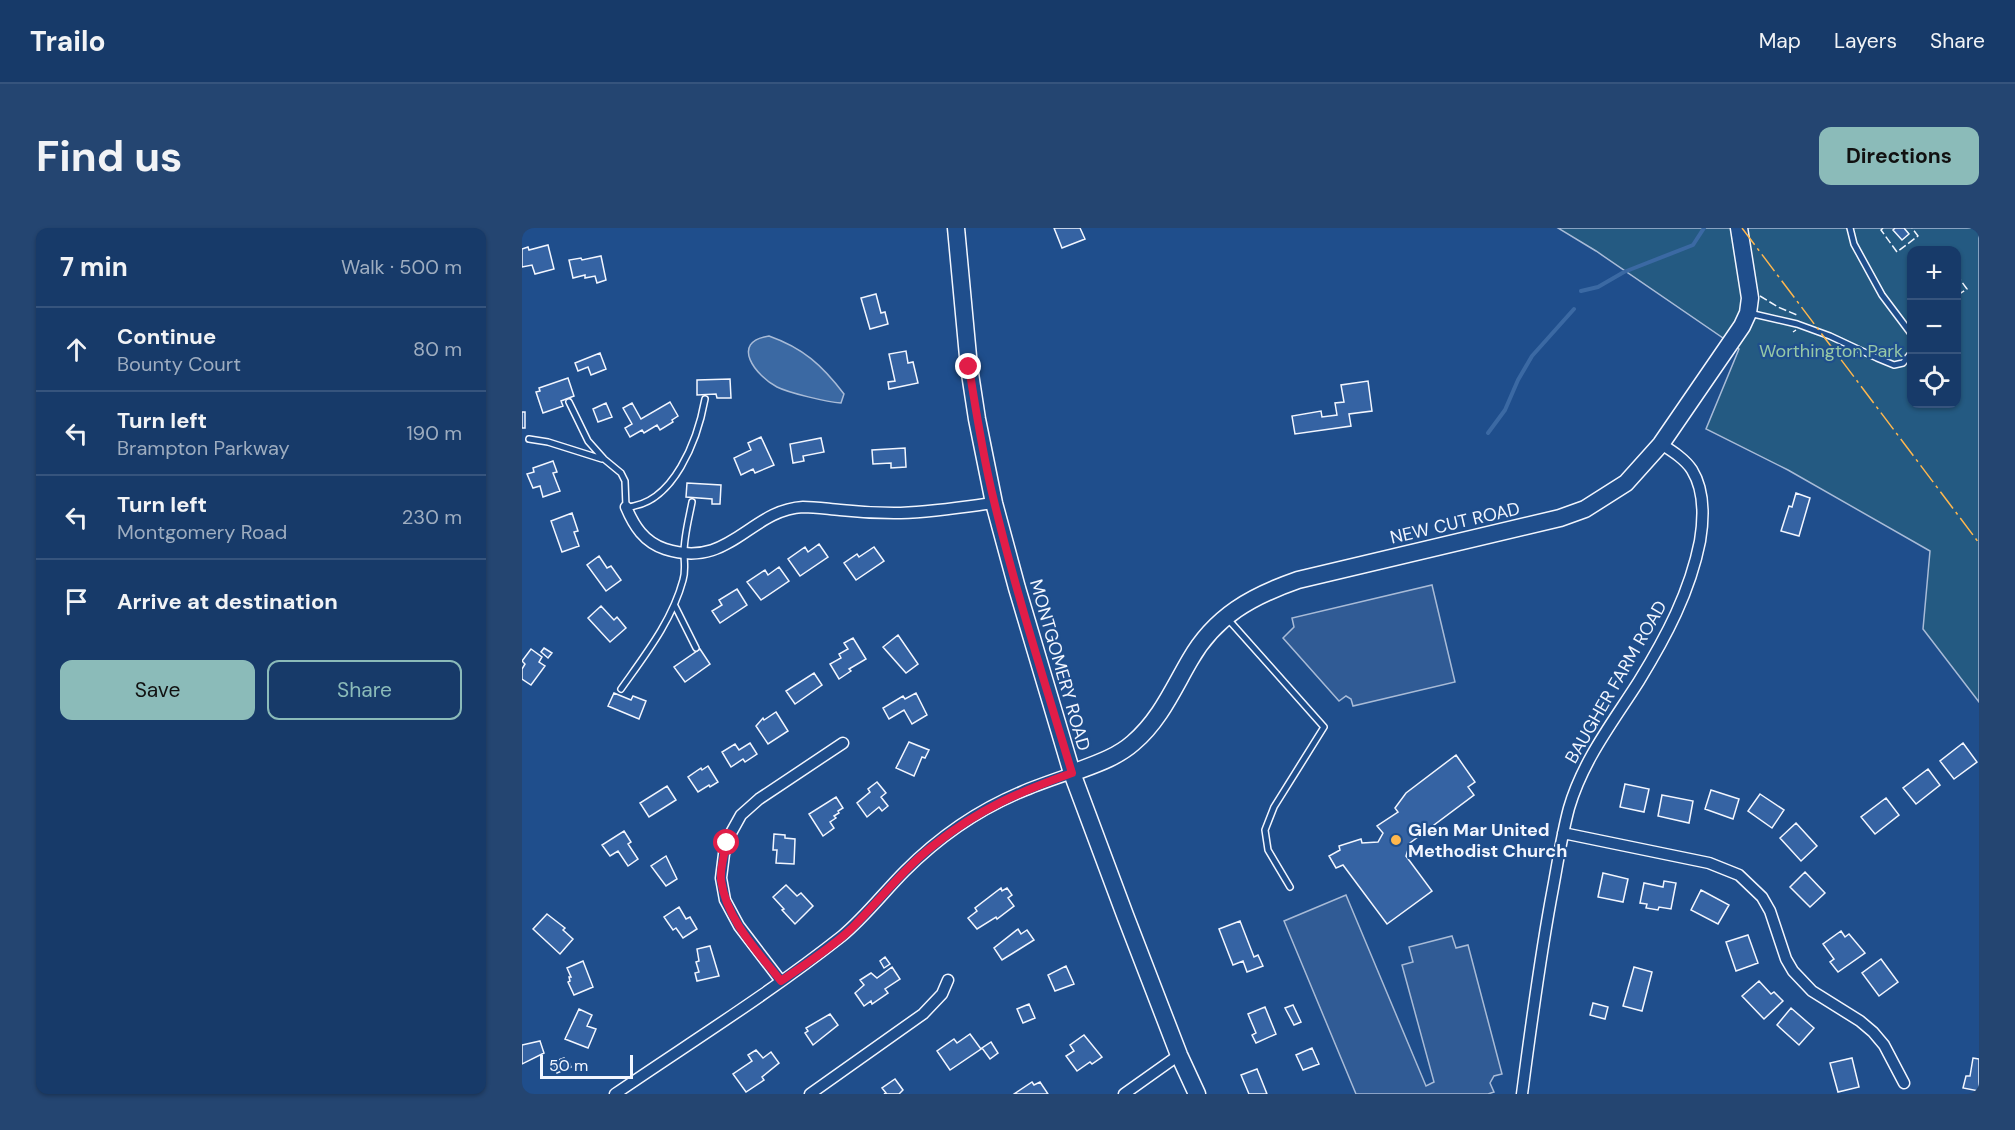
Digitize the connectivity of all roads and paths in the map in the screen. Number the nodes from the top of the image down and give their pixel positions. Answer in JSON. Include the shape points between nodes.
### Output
{"nodes":[{"id":1,"x":956,"y":228,"type":"edge"},
{"id":2,"x":1738,"y":228,"type":"edge"},
{"id":3,"x":1850,"y":228,"type":"edge"},
{"id":4,"x":1748,"y":313,"type":"junction"},
{"id":5,"x":1907,"y":329,"type":"edge"},
{"id":6,"x":1910,"y":354,"type":"edge"},
{"id":7,"x":705,"y":399,"type":"dead end"},
{"id":8,"x":569,"y":402,"type":"dead end"},
{"id":9,"x":529,"y":439,"type":"dead end"},
{"id":10,"x":1661,"y":444,"type":"junction"},
{"id":11,"x":604,"y":459,"type":"junction"},
{"id":12,"x":692,"y":502,"type":"dead end"},
{"id":13,"x":994,"y":503,"type":"junction"},
{"id":14,"x":626,"y":507,"type":"junction"},
{"id":15,"x":684,"y":553,"type":"junction"},
{"id":16,"x":675,"y":606,"type":"junction"},
{"id":17,"x":1226,"y":617,"type":"junction"},
{"id":18,"x":696,"y":648,"type":"dead end"},
{"id":19,"x":621,"y":688,"type":"dead end"},
{"id":20,"x":843,"y":743,"type":"dead end"},
{"id":21,"x":1072,"y":773,"type":"junction"},
{"id":22,"x":1563,"y":833,"type":"junction"},
{"id":23,"x":1290,"y":887,"type":"dead end"},
{"id":24,"x":948,"y":980,"type":"dead end"},
{"id":25,"x":781,"y":981,"type":"junction"},
{"id":26,"x":1179,"y":1055,"type":"junction"},
{"id":27,"x":1904,"y":1083,"type":"dead end"},
{"id":28,"x":615,"y":1094,"type":"edge"},
{"id":29,"x":810,"y":1094,"type":"edge"},
{"id":30,"x":1124,"y":1094,"type":"edge"},
{"id":31,"x":1197,"y":1094,"type":"edge"},
{"id":32,"x":1522,"y":1094,"type":"edge"}],
"edges":[{"from":1,"to":13,"type":"street","name":"MONTGOMERY ROAD","via":[[969,367]]},
{"from":2,"to":4,"type":"street","name":"NEW CUT ROAD","via":[[1750,298]]},
{"from":3,"to":5,"type":"lane","via":[[1854,244],[1882,295]]},
{"from":4,"to":6,"type":"lane","via":[[1808,328],[1894,364],[1903,363]]},
{"from":4,"to":10,"type":"street","name":"NEW CUT ROAD","via":[[1735,338]]},
{"from":7,"to":14,"type":"lane","via":[[694,444],[678,471],[653,499]]},
{"from":8,"to":11,"type":"lane","via":[[588,441]]},
{"from":9,"to":11,"type":"lane"},
{"from":10,"to":17,"type":"street","name":"NEW CUT ROAD","via":[[1626,483],[1585,509],[1298,580],[1268,590]]},
{"from":10,"to":22,"type":"street","name":"BAUGHER FARM ROAD","via":[[1679,456],[1699,485],[1703,504],[1696,560],[1663,640],[1589,759]]},
{"from":11,"to":14,"type":"lane","via":[[625,481]]},
{"from":12,"to":15,"type":"lane"},
{"from":13,"to":15,"type":"street","via":[[895,513],[804,507],[788,510],[706,553]]},
{"from":13,"to":21,"type":"street","name":"MONTGOMERY ROAD"},
{"from":14,"to":15,"type":"street","via":[[647,540]]},
{"from":15,"to":16,"type":"lane","via":[[686,563]]},
{"from":16,"to":18,"type":"lane"},
{"from":16,"to":19,"type":"lane"},
{"from":17,"to":21,"type":"street","name":"NEW CUT ROAD","via":[[1213,627],[1191,658],[1154,722],[1133,743],[1108,759]]},
{"from":17,"to":23,"type":"lane","via":[[1324,727],[1274,807],[1265,830],[1268,850]]},
{"from":20,"to":25,"type":"street","via":[[741,815],[724,854],[721,878],[725,900],[739,926]]},
{"from":21,"to":25,"type":"street","via":[[1021,792],[959,826],[933,845],[849,930]]},
{"from":21,"to":26,"type":"street","name":"MONTGOMERY ROAD"},
{"from":22,"to":27,"type":"street","via":[[1709,863],[1739,875],[1770,912],[1786,959],[1800,981],[1873,1032]]},
{"from":22,"to":32,"type":"street","name":"BAUGHER FARM ROAD","via":[[1544,933]]},
{"from":24,"to":29,"type":"street","via":[[942,994],[923,1014]]},
{"from":25,"to":28,"type":"street"},
{"from":26,"to":30,"type":"street"},
{"from":26,"to":31,"type":"street","name":"MONTGOMERY ROAD"}]}
